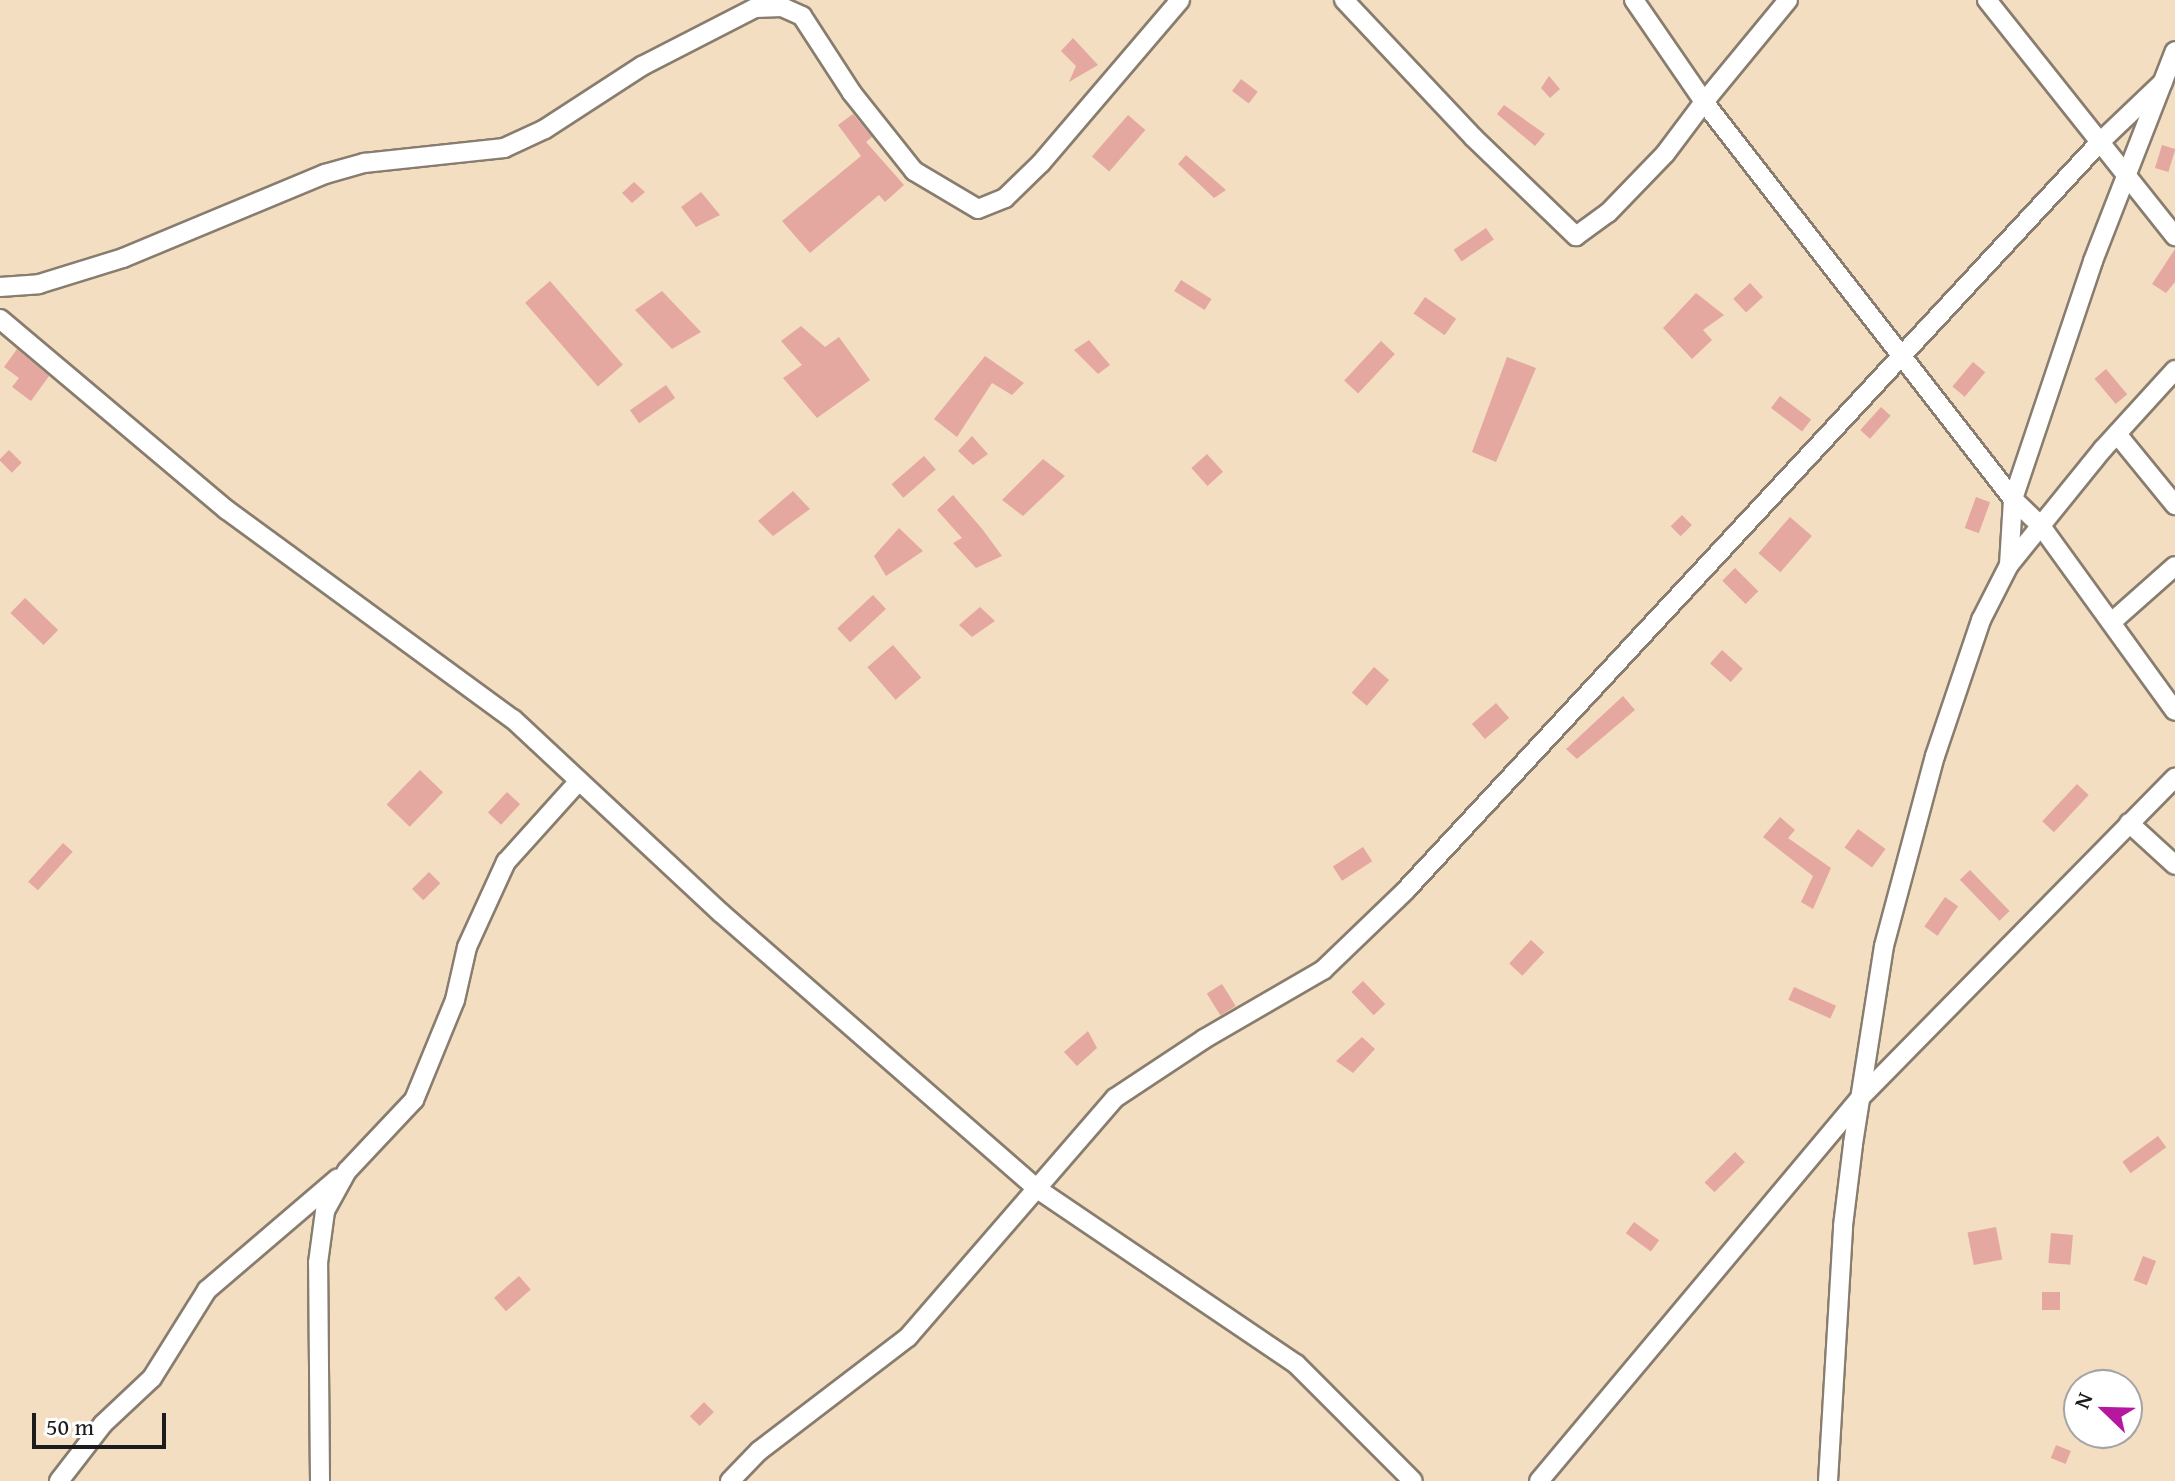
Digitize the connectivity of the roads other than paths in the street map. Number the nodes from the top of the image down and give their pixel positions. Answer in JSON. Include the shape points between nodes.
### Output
{"nodes":[{"id":1,"x":1180,"y":0,"type":"edge"},
{"id":2,"x":1344,"y":0,"type":"edge"},
{"id":3,"x":1634,"y":0,"type":"edge"},
{"id":4,"x":1788,"y":0,"type":"edge"},
{"id":5,"x":1987,"y":0,"type":"edge"},
{"id":6,"x":2175,"y":51,"type":"edge"},
{"id":7,"x":2163,"y":82,"type":"junction"},
{"id":8,"x":1704,"y":102,"type":"junction"},
{"id":9,"x":2100,"y":142,"type":"junction"},
{"id":10,"x":2126,"y":176,"type":"junction"},
{"id":11,"x":2175,"y":236,"type":"edge"},
{"id":12,"x":0,"y":287,"type":"edge"},
{"id":13,"x":0,"y":319,"type":"edge"},
{"id":14,"x":1905,"y":355,"type":"junction"},
{"id":15,"x":2175,"y":370,"type":"edge"},
{"id":16,"x":2117,"y":434,"type":"junction"},
{"id":17,"x":2013,"y":499,"type":"junction"},
{"id":18,"x":2175,"y":505,"type":"edge"},
{"id":19,"x":2041,"y":526,"type":"junction"},
{"id":20,"x":2009,"y":565,"type":"junction"},
{"id":21,"x":2175,"y":566,"type":"edge"},
{"id":22,"x":2114,"y":620,"type":"junction"},
{"id":23,"x":2175,"y":711,"type":"edge"},
{"id":24,"x":2175,"y":777,"type":"edge"},
{"id":25,"x":579,"y":781,"type":"junction"},
{"id":26,"x":2129,"y":823,"type":"junction"},
{"id":27,"x":2175,"y":865,"type":"edge"},
{"id":28,"x":1861,"y":1097,"type":"junction"},
{"id":29,"x":347,"y":1171,"type":"junction"},
{"id":30,"x":1036,"y":1188,"type":"junction"},
{"id":31,"x":59,"y":1481,"type":"edge"},
{"id":32,"x":320,"y":1481,"type":"edge"},
{"id":33,"x":730,"y":1481,"type":"edge"},
{"id":34,"x":1413,"y":1481,"type":"edge"},
{"id":35,"x":1539,"y":1481,"type":"edge"},
{"id":36,"x":1828,"y":1481,"type":"edge"}],
"edges":[{"from":1,"to":12,"type":"street","via":[[1041,163],[1005,198],[978,209],[914,171],[852,93],[802,16],[782,7],[755,8],[642,66],[545,129],[504,148],[364,163],[325,174],[123,258],[39,284]]},
{"from":2,"to":8,"type":"street","via":[[1473,137],[1576,236],[1608,213],[1665,154]]},
{"from":3,"to":8,"type":"street"},
{"from":4,"to":8,"type":"street"},
{"from":5,"to":9,"type":"street"},
{"from":6,"to":7,"type":"street"},
{"from":7,"to":9,"type":"street"},
{"from":7,"to":10,"type":"street"},
{"from":8,"to":14,"type":"street"},
{"from":9,"to":10,"type":"street"},
{"from":9,"to":14,"type":"street"},
{"from":10,"to":11,"type":"street"},
{"from":10,"to":17,"type":"street"},
{"from":13,"to":25,"type":"street","via":[[227,510],[513,719]]},
{"from":14,"to":17,"type":"street"},
{"from":14,"to":30,"type":"street","via":[[1426,869],[1323,970],[1115,1098]]},
{"from":15,"to":16,"type":"street"},
{"from":16,"to":18,"type":"street"},
{"from":16,"to":19,"type":"street"},
{"from":17,"to":19,"type":"street"},
{"from":17,"to":20,"type":"street"},
{"from":19,"to":20,"type":"street"},
{"from":19,"to":22,"type":"street"},
{"from":20,"to":28,"type":"street","via":[[1981,620],[1916,824],[1884,946]]},
{"from":21,"to":22,"type":"street"},
{"from":22,"to":23,"type":"street"},
{"from":24,"to":26,"type":"street"},
{"from":25,"to":29,"type":"street","via":[[506,862],[485,901],[455,1000],[414,1100],[395,1126]]},
{"from":25,"to":30,"type":"street"},
{"from":26,"to":27,"type":"street"},
{"from":26,"to":28,"type":"street"},
{"from":28,"to":35,"type":"street"},
{"from":28,"to":36,"type":"street","via":[[1843,1226]]},
{"from":29,"to":31,"type":"street","via":[[207,1290],[152,1378],[103,1424]]},
{"from":29,"to":32,"type":"street","via":[[325,1211],[318,1263]]},
{"from":30,"to":33,"type":"street","via":[[959,1284],[908,1337],[759,1451]]},
{"from":30,"to":34,"type":"street","via":[[1296,1364]]}]}
